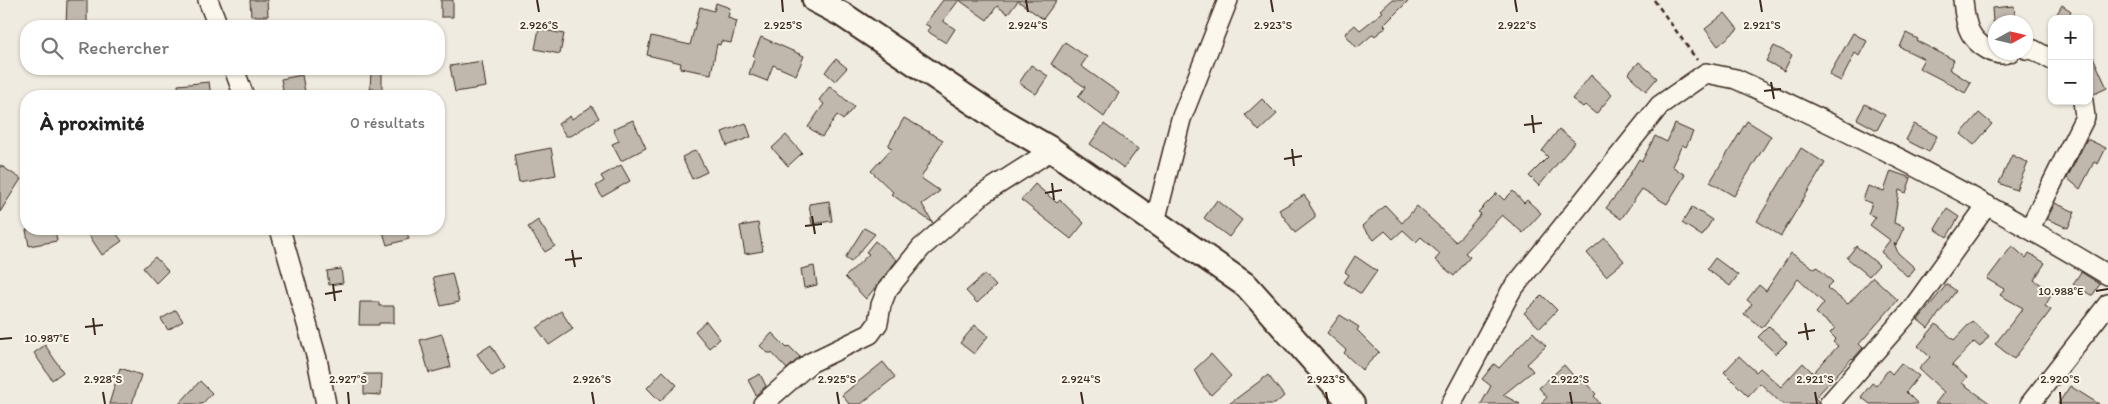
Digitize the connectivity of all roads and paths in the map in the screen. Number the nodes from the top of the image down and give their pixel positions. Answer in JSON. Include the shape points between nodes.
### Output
{"nodes":[{"id":1,"x":208,"y":0,"type":"edge"},
{"id":2,"x":815,"y":0,"type":"edge"},
{"id":3,"x":1228,"y":0,"type":"edge"},
{"id":4,"x":1654,"y":0,"type":"edge"},
{"id":5,"x":1963,"y":0,"type":"edge"},
{"id":6,"x":216,"y":20,"type":"edge"},
{"id":7,"x":1988,"y":49,"type":"edge"},
{"id":8,"x":2033,"y":50,"type":"edge"},
{"id":9,"x":2048,"y":58,"type":"edge"},
{"id":10,"x":1706,"y":73,"type":"junction"},
{"id":11,"x":236,"y":75,"type":"edge"},
{"id":12,"x":242,"y":90,"type":"edge"},
{"id":13,"x":2083,"y":105,"type":"edge"},
{"id":14,"x":1052,"y":150,"type":"junction"},
{"id":15,"x":1987,"y":205,"type":"junction"},
{"id":16,"x":1155,"y":222,"type":"junction"},
{"id":17,"x":2030,"y":228,"type":"junction"},
{"id":18,"x":282,"y":235,"type":"edge"},
{"id":19,"x":2108,"y":275,"type":"edge"},
{"id":20,"x":2108,"y":304,"type":"edge"},
{"id":21,"x":326,"y":404,"type":"edge"},
{"id":22,"x":763,"y":404,"type":"edge"},
{"id":23,"x":1352,"y":404,"type":"edge"},
{"id":24,"x":1451,"y":404,"type":"edge"},
{"id":25,"x":1829,"y":404,"type":"edge"},
{"id":26,"x":2030,"y":404,"type":"edge"}],
"edges":[{"from":1,"to":6,"type":"street"},
{"from":2,"to":14,"type":"main road"},
{"from":3,"to":16,"type":"street","via":[[1181,119]]},
{"from":4,"to":10,"type":"path"},
{"from":5,"to":7,"type":"street","via":[[1970,32]]},
{"from":8,"to":9,"type":"street"},
{"from":10,"to":15,"type":"street","via":[[1736,79],[1803,110]]},
{"from":10,"to":24,"type":"street","via":[[1660,105],[1511,292]]},
{"from":11,"to":12,"type":"street"},
{"from":13,"to":17,"type":"street","via":[[2084,117]]},
{"from":14,"to":16,"type":"main road"},
{"from":14,"to":22,"type":"street","via":[[983,194],[921,248],[886,290],[878,323],[870,334],[810,363]]},
{"from":15,"to":17,"type":"street"},
{"from":15,"to":25,"type":"street","via":[[1912,309]]},
{"from":16,"to":23,"type":"main road","via":[[1247,286]]},
{"from":17,"to":19,"type":"street"},
{"from":18,"to":21,"type":"street","via":[[317,359]]},
{"from":20,"to":26,"type":"street"}]}
